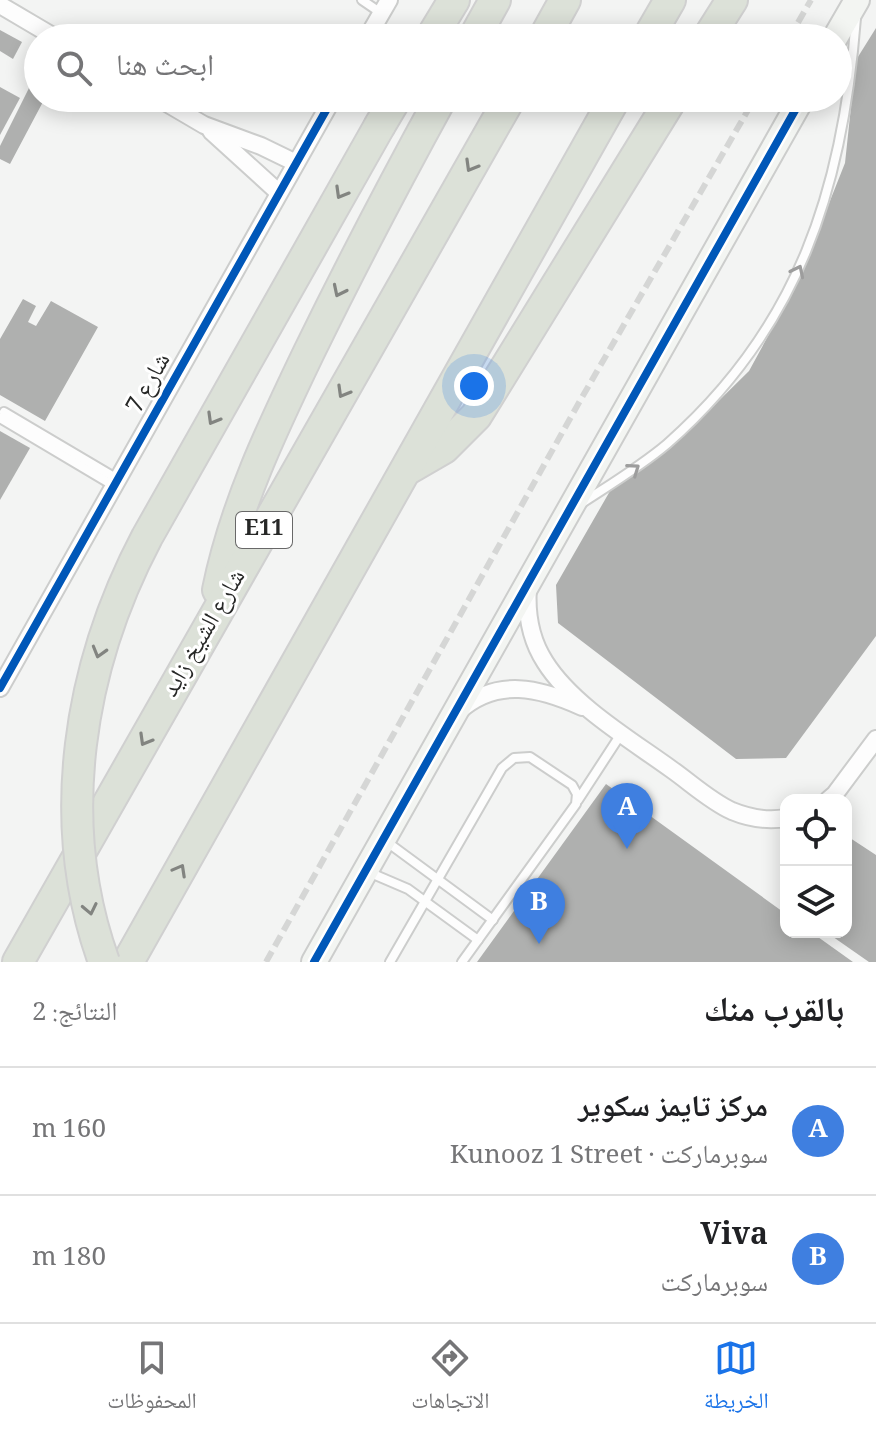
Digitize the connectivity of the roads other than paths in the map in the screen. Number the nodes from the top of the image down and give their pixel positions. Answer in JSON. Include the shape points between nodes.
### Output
{"nodes":[{"id":1,"x":362,"y":0,"type":"edge"},
{"id":2,"x":454,"y":0,"type":"edge"},
{"id":3,"x":495,"y":0,"type":"edge"},
{"id":4,"x":565,"y":0,"type":"edge"},
{"id":5,"x":670,"y":0,"type":"edge"},
{"id":6,"x":732,"y":0,"type":"edge"},
{"id":7,"x":857,"y":0,"type":"edge"},
{"id":8,"x":0,"y":5,"type":"edge"},
{"id":9,"x":385,"y":6,"type":"edge"},
{"id":10,"x":32,"y":24,"type":"edge"},
{"id":11,"x":375,"y":24,"type":"edge"},
{"id":12,"x":439,"y":24,"type":"edge"},
{"id":13,"x":482,"y":24,"type":"edge"},
{"id":14,"x":552,"y":24,"type":"edge"},
{"id":15,"x":656,"y":24,"type":"edge"},
{"id":16,"x":717,"y":24,"type":"edge"},
{"id":17,"x":843,"y":24,"type":"edge"},
{"id":18,"x":852,"y":55,"type":"edge"},
{"id":19,"x":182,"y":112,"type":"edge"},
{"id":20,"x":325,"y":112,"type":"edge"},
{"id":21,"x":388,"y":112,"type":"edge"},
{"id":22,"x":434,"y":112,"type":"edge"},
{"id":23,"x":502,"y":112,"type":"edge"},
{"id":24,"x":607,"y":112,"type":"edge"},
{"id":25,"x":663,"y":112,"type":"edge"},
{"id":26,"x":794,"y":112,"type":"edge"},
{"id":27,"x":843,"y":112,"type":"edge"},
{"id":28,"x":204,"y":125,"type":"junction"},
{"id":29,"x":296,"y":163,"type":"junction"},
{"id":30,"x":278,"y":192,"type":"junction"},
{"id":31,"x":2,"y":415,"type":"edge"},
{"id":32,"x":404,"y":471,"type":"junction"},
{"id":33,"x":118,"y":483,"type":"junction"},
{"id":34,"x":568,"y":512,"type":"junction"},
{"id":35,"x":529,"y":580,"type":"junction"},
{"id":36,"x":211,"y":623,"type":"junction"},
{"id":37,"x":0,"y":688,"type":"edge"},
{"id":38,"x":595,"y":713,"type":"junction"},
{"id":39,"x":448,"y":724,"type":"junction"},
{"id":40,"x":622,"y":733,"type":"junction"},
{"id":41,"x":876,"y":739,"type":"edge"},
{"id":42,"x":835,"y":794,"type":"edge"},
{"id":43,"x":576,"y":804,"type":"junction"},
{"id":44,"x":780,"y":818,"type":"edge"},
{"id":45,"x":383,"y":839,"type":"junction"},
{"id":46,"x":366,"y":871,"type":"junction"},
{"id":47,"x":437,"y":881,"type":"junction"},
{"id":48,"x":425,"y":901,"type":"junction"},
{"id":49,"x":493,"y":920,"type":"junction"},
{"id":50,"x":478,"y":940,"type":"junction"},
{"id":51,"x":18,"y":962,"type":"edge"},
{"id":52,"x":104,"y":962,"type":"edge"},
{"id":53,"x":128,"y":962,"type":"edge"},
{"id":54,"x":314,"y":962,"type":"edge"},
{"id":55,"x":390,"y":962,"type":"edge"},
{"id":56,"x":462,"y":962,"type":"edge"}],
"edges":[{"from":1,"to":9,"type":"lane"},
{"from":2,"to":12,"type":"highway"},
{"from":3,"to":13,"type":"highway"},
{"from":4,"to":14,"type":"highway"},
{"from":5,"to":15,"type":"highway"},
{"from":6,"to":16,"type":"highway"},
{"from":7,"to":17,"type":"street"},
{"from":18,"to":7,"type":"lane","one_way":true},
{"from":8,"to":10,"type":"street"},
{"from":9,"to":11,"type":"street"},
{"from":19,"to":28,"type":"street"},
{"from":20,"to":29,"type":"street","name":"شارع 7"},
{"from":21,"to":52,"type":"highway","one_way":true,"bridge":true,"via":[[147,537],[100,645],[83,722],[78,801],[84,879]]},
{"from":22,"to":36,"type":"highway","one_way":true,"via":[[268,438],[230,542]]},
{"from":23,"to":36,"type":"highway","name":"شارع الشيخ زايد","number":"E11","one_way":true},
{"from":24,"to":32,"type":"highway"},
{"from":25,"to":32,"type":"highway","via":[[476,416],[444,448]]},
{"from":26,"to":34,"type":"street"},
{"from":34,"to":27,"type":"lane","one_way":true,"via":[[636,468],[694,418],[741,364],[779,307],[808,249],[827,193]]},
{"from":28,"to":29,"type":"street"},
{"from":28,"to":30,"type":"street"},
{"from":29,"to":30,"type":"street","name":"شارع 7"},
{"from":30,"to":33,"type":"street","name":"شارع 7"},
{"from":31,"to":33,"type":"lane"},
{"from":53,"to":32,"type":"highway","one_way":true},
{"from":33,"to":37,"type":"street","name":"شارع 7"},
{"from":34,"to":35,"type":"street"},
{"from":35,"to":38,"type":"street","via":[[528,613],[535,645],[560,681]]},
{"from":35,"to":39,"type":"street"},
{"from":36,"to":51,"type":"highway","name":"شارع الشيخ زايد","number":"E11","one_way":true},
{"from":38,"to":39,"type":"street","via":[[539,690],[509,689],[471,702]]},
{"from":38,"to":40,"type":"street"},
{"from":39,"to":45,"type":"street"},
{"from":40,"to":43,"type":"lane"},
{"from":40,"to":44,"type":"street","via":[[720,805],[749,817]]},
{"from":41,"to":42,"type":"street"},
{"from":43,"to":47,"type":"lane","via":[[572,785],[543,765],[530,757],[509,760]]},
{"from":43,"to":49,"type":"lane"},
{"from":45,"to":46,"type":"street"},
{"from":45,"to":47,"type":"lane"},
{"from":46,"to":48,"type":"lane"},
{"from":46,"to":54,"type":"street"},
{"from":47,"to":48,"type":"lane"},
{"from":47,"to":49,"type":"lane"},
{"from":48,"to":50,"type":"lane"},
{"from":48,"to":55,"type":"lane"},
{"from":49,"to":50,"type":"lane"},
{"from":50,"to":56,"type":"lane"}]}
